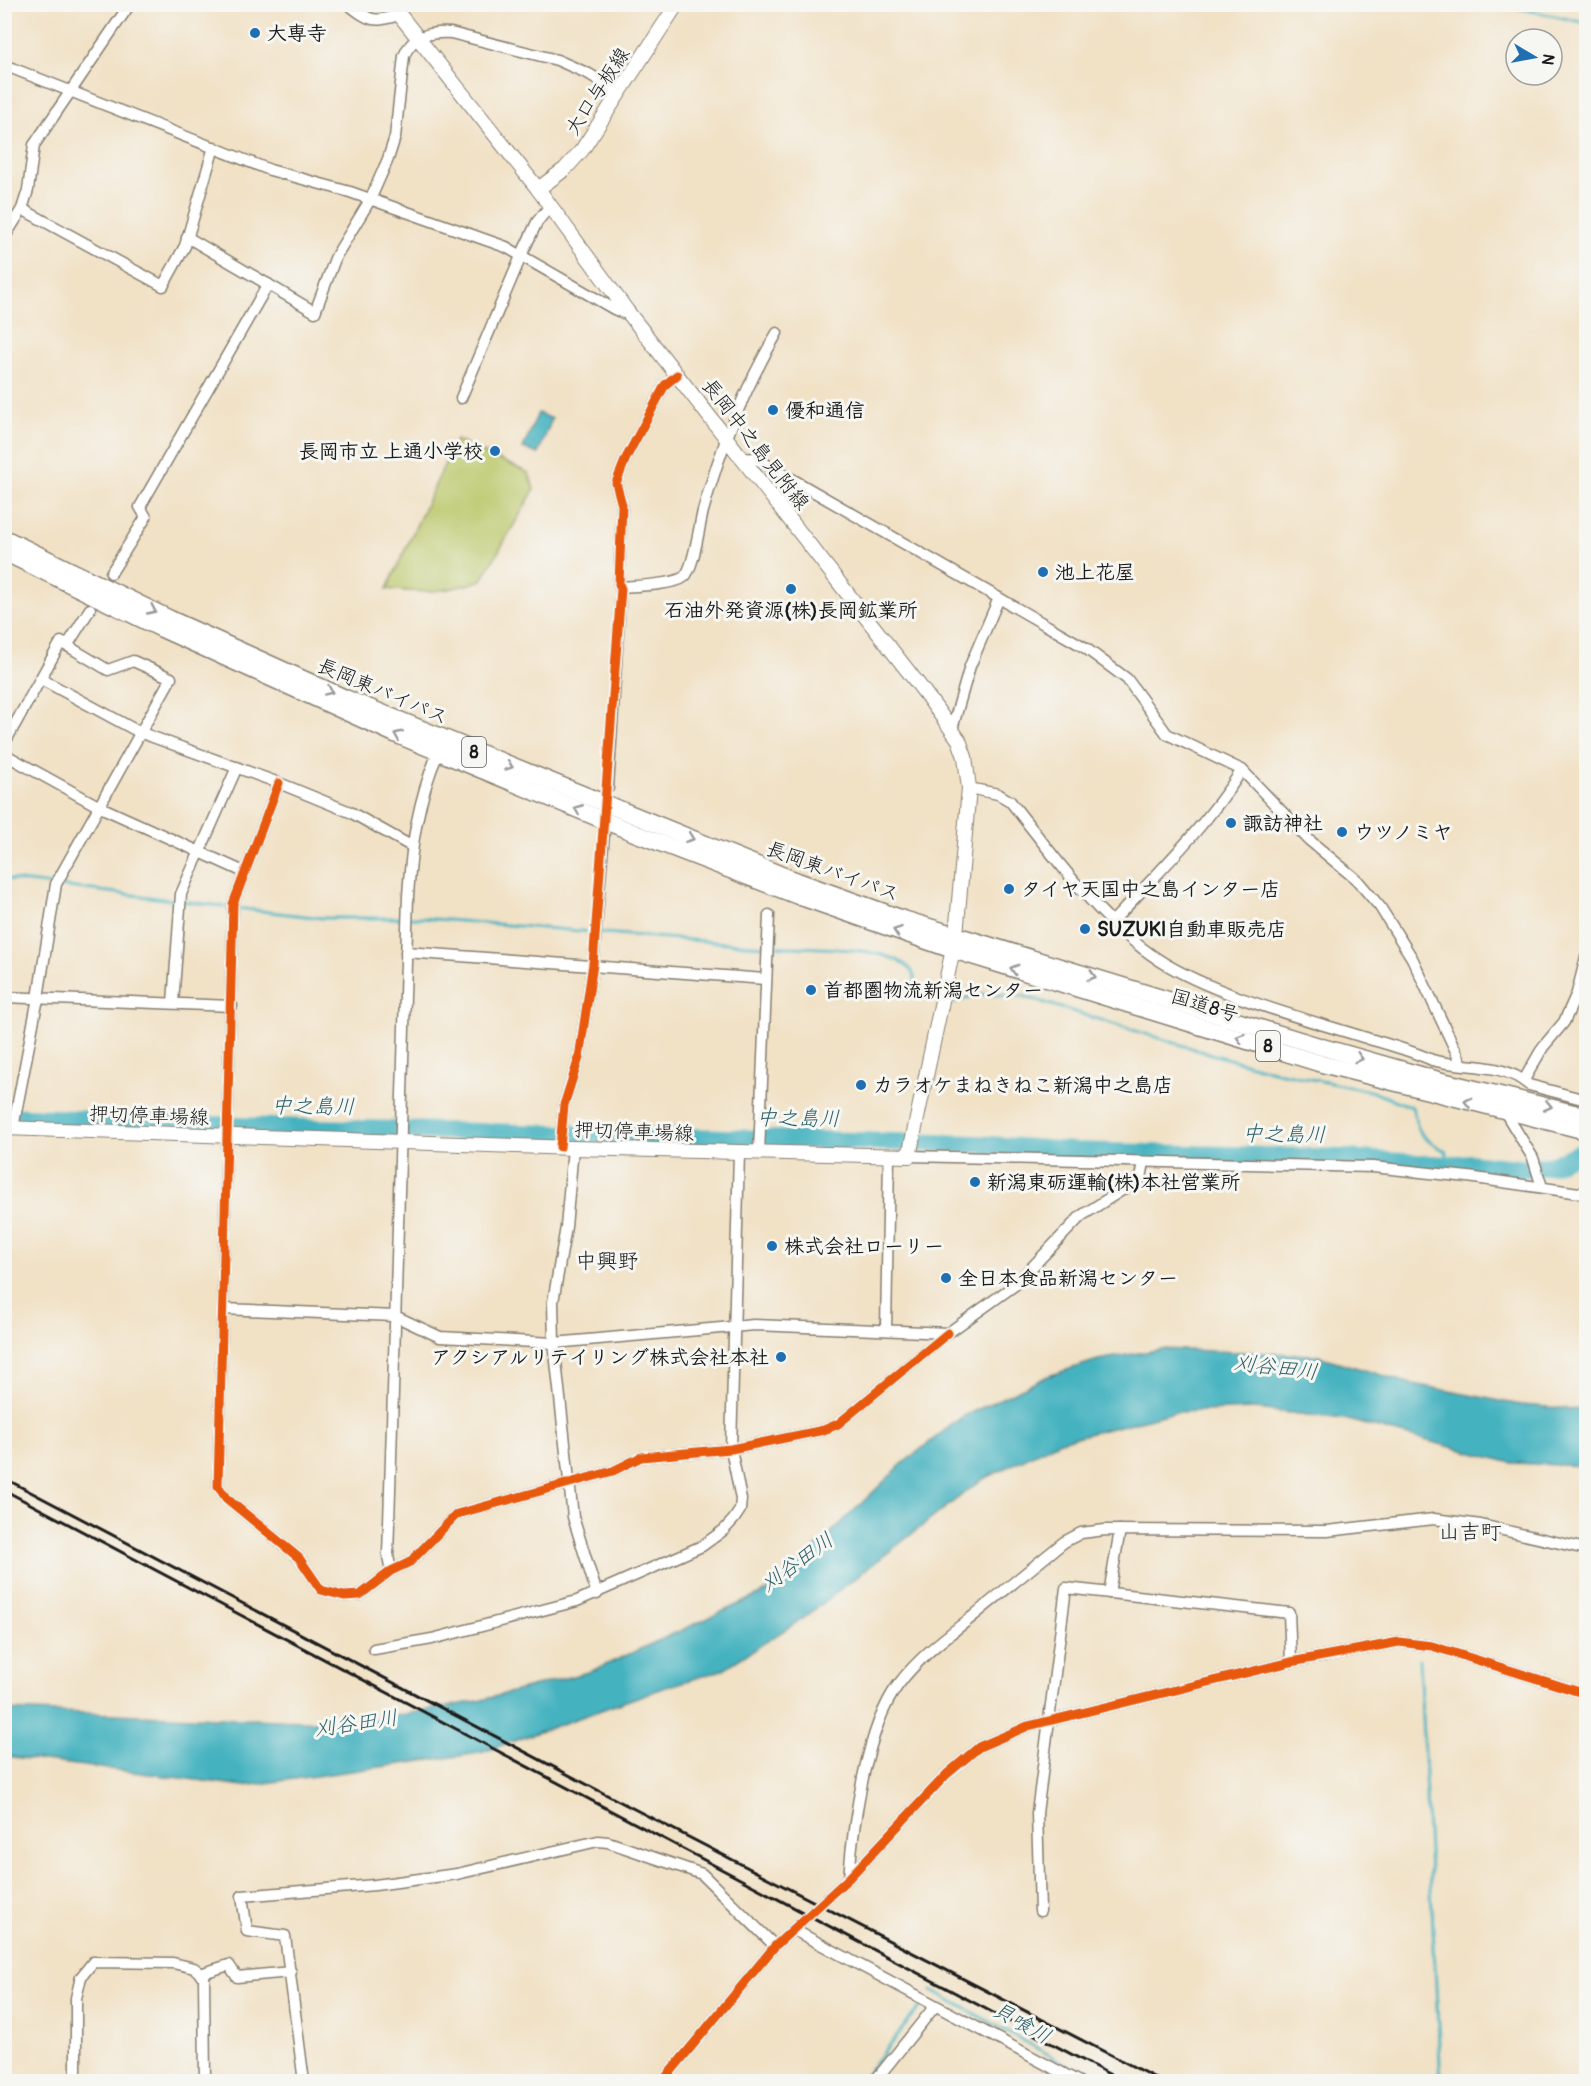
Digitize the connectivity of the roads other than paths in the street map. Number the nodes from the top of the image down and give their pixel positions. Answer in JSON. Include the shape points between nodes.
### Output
{"nodes":[{"id":1,"x":130,"y":4,"type":"edge"},
{"id":2,"x":348,"y":4,"type":"edge"},
{"id":3,"x":677,"y":4,"type":"edge"},
{"id":4,"x":395,"y":10,"type":"edge"},
{"id":5,"x":417,"y":38,"type":"junction"},
{"id":6,"x":4,"y":65,"type":"edge"},
{"id":7,"x":72,"y":92,"type":"junction"},
{"id":8,"x":620,"y":93,"type":"junction"},
{"id":9,"x":214,"y":147,"type":"junction"},
{"id":10,"x":538,"y":189,"type":"junction"},
{"id":11,"x":370,"y":200,"type":"junction"},
{"id":12,"x":550,"y":206,"type":"junction"},
{"id":13,"x":21,"y":209,"type":"junction"},
{"id":14,"x":187,"y":237,"type":"junction"},
{"id":15,"x":4,"y":238,"type":"edge"},
{"id":16,"x":522,"y":255,"type":"junction"},
{"id":17,"x":268,"y":284,"type":"junction"},
{"id":18,"x":627,"y":311,"type":"junction"},
{"id":19,"x":777,"y":333,"type":"dead end"},
{"id":20,"x":677,"y":375,"type":"junction"},
{"id":21,"x":461,"y":398,"type":"dead end"},
{"id":22,"x":726,"y":438,"type":"junction"},
{"id":23,"x":743,"y":459,"type":"junction"},
{"id":24,"x":4,"y":538,"type":"edge"},
{"id":25,"x":4,"y":552,"type":"edge"},
{"id":26,"x":111,"y":573,"type":"dead end"},
{"id":27,"x":620,"y":587,"type":"junction"},
{"id":28,"x":999,"y":598,"type":"junction"},
{"id":29,"x":90,"y":609,"type":"dead end"},
{"id":30,"x":67,"y":646,"type":"junction"},
{"id":31,"x":41,"y":679,"type":"junction"},
{"id":32,"x":952,"y":729,"type":"junction"},
{"id":33,"x":139,"y":732,"type":"junction"},
{"id":34,"x":4,"y":744,"type":"edge"},
{"id":35,"x":438,"y":753,"type":"junction"},
{"id":36,"x":4,"y":754,"type":"edge"},
{"id":37,"x":237,"y":767,"type":"junction"},
{"id":38,"x":1242,"y":770,"type":"junction"},
{"id":39,"x":279,"y":783,"type":"junction"},
{"id":40,"x":608,"y":788,"type":"dead end"},
{"id":41,"x":969,"y":788,"type":"junction"},
{"id":42,"x":98,"y":806,"type":"junction"},
{"id":43,"x":604,"y":834,"type":"dead end"},
{"id":44,"x":411,"y":846,"type":"junction"},
{"id":45,"x":199,"y":851,"type":"junction"},
{"id":46,"x":244,"y":872,"type":"junction"},
{"id":47,"x":769,"y":915,"type":"dead end"},
{"id":48,"x":1113,"y":921,"type":"junction"},
{"id":49,"x":954,"y":943,"type":"junction"},
{"id":50,"x":406,"y":952,"type":"junction"},
{"id":51,"x":1587,"y":957,"type":"edge"},
{"id":52,"x":593,"y":964,"type":"junction"},
{"id":53,"x":765,"y":979,"type":"junction"},
{"id":54,"x":4,"y":997,"type":"edge"},
{"id":55,"x":38,"y":998,"type":"junction"},
{"id":56,"x":173,"y":1003,"type":"junction"},
{"id":57,"x":232,"y":1006,"type":"junction"},
{"id":58,"x":1328,"y":1026,"type":"junction"},
{"id":59,"x":1322,"y":1047,"type":"junction"},
{"id":60,"x":1462,"y":1065,"type":"junction"},
{"id":61,"x":1524,"y":1080,"type":"junction"},
{"id":62,"x":1587,"y":1100,"type":"edge"},
{"id":63,"x":1512,"y":1114,"type":"junction"},
{"id":64,"x":1587,"y":1116,"type":"edge"},
{"id":65,"x":9,"y":1128,"type":"edge"},
{"id":66,"x":402,"y":1134,"type":"junction"},
{"id":67,"x":228,"y":1137,"type":"junction"},
{"id":68,"x":1586,"y":1137,"type":"edge"},
{"id":69,"x":566,"y":1148,"type":"junction"},
{"id":70,"x":740,"y":1152,"type":"junction"},
{"id":71,"x":759,"y":1153,"type":"junction"},
{"id":72,"x":909,"y":1156,"type":"junction"},
{"id":73,"x":889,"y":1157,"type":"junction"},
{"id":74,"x":1144,"y":1162,"type":"junction"},
{"id":75,"x":1542,"y":1187,"type":"junction"},
{"id":76,"x":1587,"y":1194,"type":"edge"},
{"id":77,"x":223,"y":1309,"type":"junction"},
{"id":78,"x":395,"y":1316,"type":"junction"},
{"id":79,"x":736,"y":1327,"type":"junction"},
{"id":80,"x":886,"y":1330,"type":"junction"},
{"id":81,"x":948,"y":1333,"type":"junction"},
{"id":82,"x":554,"y":1343,"type":"junction"},
{"id":83,"x":731,"y":1449,"type":"junction"},
{"id":84,"x":570,"y":1483,"type":"junction"},
{"id":85,"x":1120,"y":1530,"type":"junction"},
{"id":86,"x":1587,"y":1549,"type":"edge"},
{"id":87,"x":391,"y":1571,"type":"junction"},
{"id":88,"x":1109,"y":1593,"type":"junction"},
{"id":89,"x":597,"y":1594,"type":"junction"},
{"id":90,"x":374,"y":1649,"type":"dead end"},
{"id":91,"x":1291,"y":1662,"type":"junction"},
{"id":92,"x":1587,"y":1694,"type":"edge"},
{"id":93,"x":1047,"y":1722,"type":"junction"},
{"id":94,"x":849,"y":1878,"type":"junction"},
{"id":95,"x":1040,"y":1911,"type":"dead end"},
{"id":96,"x":795,"y":1930,"type":"junction"},
{"id":97,"x":775,"y":1946,"type":"junction"},
{"id":98,"x":291,"y":1972,"type":"junction"},
{"id":99,"x":200,"y":1974,"type":"junction"},
{"id":100,"x":935,"y":2006,"type":"junction"},
{"id":101,"x":76,"y":2082,"type":"edge"},
{"id":102,"x":205,"y":2082,"type":"edge"},
{"id":103,"x":304,"y":2082,"type":"edge"},
{"id":104,"x":662,"y":2082,"type":"edge"},
{"id":105,"x":874,"y":2082,"type":"edge"},
{"id":106,"x":1079,"y":2082,"type":"edge"}],
"edges":[{"from":1,"to":7,"type":"street"},
{"from":2,"to":4,"type":"street","via":[[379,22]]},
{"from":3,"to":8,"type":"main road","name":"大口与板線"},
{"from":4,"to":5,"type":"main road","name":"長岡中之島見附線"},
{"from":5,"to":8,"type":"street","via":[[451,33],[557,60]]},
{"from":5,"to":10,"type":"main road","name":"長岡中之島見附線"},
{"from":5,"to":11,"type":"street","via":[[404,56],[395,137]]},
{"from":6,"to":7,"type":"street"},
{"from":7,"to":9,"type":"street"},
{"from":7,"to":13,"type":"street","via":[[34,145],[28,190]]},
{"from":8,"to":10,"type":"main road","name":"大口与板線","via":[[566,169]]},
{"from":9,"to":11,"type":"street","via":[[270,170]]},
{"from":9,"to":14,"type":"street"},
{"from":10,"to":12,"type":"main road","name":"長岡中之島見附線"},
{"from":11,"to":16,"type":"street"},
{"from":11,"to":17,"type":"street","via":[[336,256],[315,312]]},
{"from":12,"to":16,"type":"street","via":[[537,222]]},
{"from":12,"to":18,"type":"main road","name":"長岡中之島見附線"},
{"from":13,"to":14,"type":"street","via":[[164,285]]},
{"from":13,"to":15,"type":"street"},
{"from":14,"to":17,"type":"street"},
{"from":16,"to":18,"type":"street","via":[[614,309]]},
{"from":16,"to":21,"type":"street"},
{"from":17,"to":26,"type":"street","via":[[140,507],[146,517]]},
{"from":18,"to":20,"type":"main road","name":"長岡中之島見附線"},
{"from":19,"to":22,"type":"street","via":[[755,370]]},
{"from":20,"to":22,"type":"main road","name":"長岡中之島見附線"},
{"from":20,"to":27,"type":"street","via":[[665,385],[616,483],[622,506]]},
{"from":22,"to":23,"type":"main road","name":"長岡中之島見附線"},
{"from":22,"to":27,"type":"street","via":[[685,577]]},
{"from":23,"to":28,"type":"street","via":[[754,458],[764,463]]},
{"from":23,"to":32,"type":"main road","name":"長岡中之島見附線"},
{"from":24,"to":49,"type":"highway","name":"長岡東バイパス","number":"8","one_way":true,"via":[[268,664],[458,746]]},
{"from":35,"to":25,"type":"highway","name":"長岡東バイパス","number":"8","one_way":true,"via":[[162,629]]},
{"from":27,"to":40,"type":"street"},
{"from":28,"to":32,"type":"street","via":[[970,666]]},
{"from":28,"to":38,"type":"street","via":[[1084,647],[1120,673],[1167,734]]},
{"from":29,"to":30,"type":"street"},
{"from":30,"to":31,"type":"street","via":[[61,642]]},
{"from":30,"to":33,"type":"street","via":[[108,670],[134,661],[171,678]]},
{"from":31,"to":33,"type":"street"},
{"from":31,"to":34,"type":"street"},
{"from":32,"to":41,"type":"main road","name":"長岡中之島見附線","via":[[965,758]]},
{"from":33,"to":37,"type":"street"},
{"from":33,"to":42,"type":"street"},
{"from":35,"to":44,"type":"street"},
{"from":49,"to":35,"type":"highway","name":"長岡東バイパス","number":"8","one_way":true,"via":[[759,882]]},
{"from":36,"to":42,"type":"street"},
{"from":37,"to":39,"type":"street"},
{"from":37,"to":45,"type":"street"},
{"from":38,"to":48,"type":"street","via":[[1220,805]]},
{"from":38,"to":60,"type":"street","via":[[1380,907],[1412,958]]},
{"from":39,"to":44,"type":"street","via":[[350,812]]},
{"from":39,"to":46,"type":"street"},
{"from":41,"to":48,"type":"street","via":[[998,794],[1010,801]]},
{"from":41,"to":49,"type":"main road","name":"長岡中之島見附線"},
{"from":42,"to":45,"type":"street"},
{"from":42,"to":55,"type":"street","via":[[56,884]]},
{"from":43,"to":52,"type":"street"},
{"from":44,"to":50,"type":"street"},
{"from":45,"to":46,"type":"street"},
{"from":45,"to":56,"type":"street","via":[[180,902]]},
{"from":46,"to":57,"type":"street","via":[[234,904]]},
{"from":47,"to":53,"type":"street"},
{"from":48,"to":58,"type":"street","via":[[1158,959],[1183,973]]},
{"from":49,"to":59,"type":"highway","name":"国道8号","number":"8","one_way":true},
{"from":63,"to":49,"type":"highway","name":"国道8号","number":"8","one_way":true,"via":[[1322,1064]]},
{"from":49,"to":72,"type":"main road"},
{"from":50,"to":52,"type":"street"},
{"from":50,"to":66,"type":"street"},
{"from":51,"to":61,"type":"street","via":[[1564,1022],[1543,1047]]},
{"from":52,"to":53,"type":"street"},
{"from":52,"to":69,"type":"street","via":[[579,1058],[564,1105]]},
{"from":53,"to":71,"type":"street"},
{"from":54,"to":55,"type":"street"},
{"from":55,"to":56,"type":"street"},
{"from":55,"to":65,"type":"street"},
{"from":56,"to":57,"type":"street"},
{"from":57,"to":67,"type":"street"},
{"from":58,"to":59,"type":"street"},
{"from":58,"to":60,"type":"street","via":[[1452,1066]]},
{"from":59,"to":64,"type":"highway","name":"国道8号","number":"8","one_way":true},
{"from":60,"to":61,"type":"street","via":[[1489,1067]]},
{"from":61,"to":62,"type":"street","via":[[1529,1085]]},
{"from":63,"to":68,"type":"highway","name":"国道8号","number":"8"},
{"from":63,"to":75,"type":"street"},
{"from":65,"to":67,"type":"main road","name":"押切停車場線"},
{"from":66,"to":67,"type":"main road","name":"押切停車場線"},
{"from":66,"to":69,"type":"main road","name":"押切停車場線"},
{"from":66,"to":78,"type":"street"},
{"from":67,"to":77,"type":"street"},
{"from":69,"to":70,"type":"main road","name":"押切停車場線"},
{"from":69,"to":82,"type":"street","via":[[566,1227],[553,1302]]},
{"from":70,"to":71,"type":"main road","name":"押切停車場線"},
{"from":70,"to":79,"type":"street"},
{"from":71,"to":73,"type":"main road","name":"押切停車場線"},
{"from":72,"to":73,"type":"main road","name":"押切停車場線"},
{"from":72,"to":74,"type":"street"},
{"from":73,"to":80,"type":"street"},
{"from":74,"to":75,"type":"street","via":[[1373,1167]]},
{"from":74,"to":81,"type":"street","via":[[1141,1178],[1081,1216],[1015,1285]]},
{"from":75,"to":76,"type":"street"},
{"from":77,"to":78,"type":"street"},
{"from":77,"to":87,"type":"street","via":[[220,1492],[298,1558],[321,1590],[344,1596],[360,1595]]},
{"from":78,"to":82,"type":"street","via":[[440,1337]]},
{"from":78,"to":87,"type":"street","via":[[388,1556]]},
{"from":79,"to":80,"type":"street","via":[[753,1324]]},
{"from":79,"to":82,"type":"street"},
{"from":79,"to":83,"type":"street"},
{"from":80,"to":81,"type":"street"},
{"from":81,"to":83,"type":"street","via":[[838,1424]]},
{"from":82,"to":84,"type":"street"},
{"from":83,"to":84,"type":"street","via":[[641,1457],[613,1472]]},
{"from":83,"to":89,"type":"street","via":[[741,1499],[740,1510],[724,1530],[702,1546]]},
{"from":84,"to":87,"type":"street","via":[[457,1514],[410,1562]]},
{"from":84,"to":89,"type":"street","via":[[573,1517]]},
{"from":85,"to":86,"type":"street","via":[[1327,1531],[1434,1519]]},
{"from":85,"to":88,"type":"street"},
{"from":85,"to":94,"type":"street","via":[[1081,1533],[1064,1542],[950,1634],[898,1685],[869,1753],[851,1842]]},
{"from":88,"to":91,"type":"street","via":[[1289,1613]]},
{"from":88,"to":93,"type":"street","via":[[1066,1588]]},
{"from":89,"to":90,"type":"street","via":[[480,1627]]},
{"from":91,"to":92,"type":"street","via":[[1400,1642],[1417,1643]]},
{"from":91,"to":93,"type":"street"},
{"from":93,"to":94,"type":"street","via":[[999,1736],[964,1758]]},
{"from":93,"to":95,"type":"street","via":[[1037,1813]]},
{"from":94,"to":96,"type":"street"},
{"from":96,"to":97,"type":"street"},
{"from":96,"to":100,"type":"street"},
{"from":97,"to":98,"type":"street","via":[[702,1874],[598,1841],[445,1875],[242,1896],[247,1931],[285,1936]]},
{"from":97,"to":104,"type":"street"},
{"from":98,"to":99,"type":"street","via":[[237,1977],[229,1965]]},
{"from":98,"to":103,"type":"street"},
{"from":99,"to":101,"type":"street","via":[[194,1968],[173,1963],[93,1962],[81,1977],[76,1998]]},
{"from":99,"to":102,"type":"street","via":[[204,1976]]},
{"from":100,"to":105,"type":"street"},
{"from":100,"to":106,"type":"street"}]}
